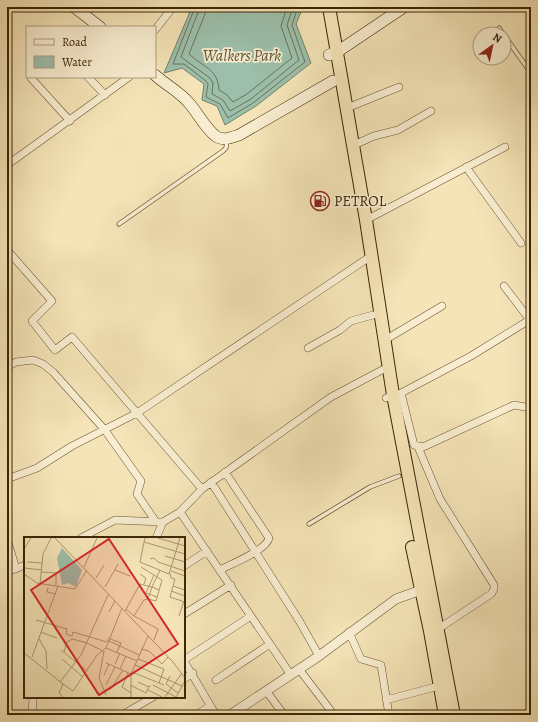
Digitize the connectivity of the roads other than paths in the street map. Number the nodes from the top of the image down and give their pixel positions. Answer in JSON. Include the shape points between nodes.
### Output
{"nodes":[{"id":1,"x":74,"y":7,"type":"edge"},
{"id":2,"x":174,"y":7,"type":"edge"},
{"id":3,"x":321,"y":7,"type":"edge"},
{"id":4,"x":329,"y":7,"type":"edge"},
{"id":5,"x":404,"y":7,"type":"edge"},
{"id":6,"x":99,"y":26,"type":"edge"},
{"id":7,"x":156,"y":29,"type":"edge"},
{"id":8,"x":512,"y":46,"type":"edge"},
{"id":9,"x":333,"y":53,"type":"junction"},
{"id":10,"x":531,"y":73,"type":"edge"},
{"id":11,"x":156,"y":76,"type":"edge"},
{"id":12,"x":31,"y":78,"type":"dead end"},
{"id":13,"x":89,"y":78,"type":"edge"},
{"id":14,"x":128,"y":78,"type":"edge"},
{"id":15,"x":334,"y":81,"type":"junction"},
{"id":16,"x":399,"y":87,"type":"dead end"},
{"id":17,"x":105,"y":95,"type":"junction"},
{"id":18,"x":347,"y":108,"type":"junction"},
{"id":19,"x":431,"y":111,"type":"dead end"},
{"id":20,"x":70,"y":121,"type":"junction"},
{"id":21,"x":227,"y":139,"type":"junction"},
{"id":22,"x":354,"y":145,"type":"junction"},
{"id":23,"x":505,"y":147,"type":"dead end"},
{"id":24,"x":7,"y":165,"type":"edge"},
{"id":25,"x":466,"y":167,"type":"junction"},
{"id":26,"x":366,"y":220,"type":"junction"},
{"id":27,"x":119,"y":224,"type":"dead end"},
{"id":28,"x":521,"y":243,"type":"dead end"},
{"id":29,"x":7,"y":250,"type":"edge"},
{"id":30,"x":368,"y":259,"type":"junction"},
{"id":31,"x":504,"y":286,"type":"dead end"},
{"id":32,"x":442,"y":306,"type":"dead end"},
{"id":33,"x":374,"y":316,"type":"junction"},
{"id":34,"x":531,"y":319,"type":"edge"},
{"id":35,"x":385,"y":340,"type":"junction"},
{"id":36,"x":308,"y":348,"type":"dead end"},
{"id":37,"x":7,"y":367,"type":"edge"},
{"id":38,"x":382,"y":370,"type":"junction"},
{"id":39,"x":393,"y":395,"type":"junction"},
{"id":40,"x":531,"y":408,"type":"edge"},
{"id":41,"x":137,"y":413,"type":"junction"},
{"id":42,"x":104,"y":429,"type":"junction"},
{"id":43,"x":418,"y":447,"type":"junction"},
{"id":44,"x":225,"y":472,"type":"junction"},
{"id":45,"x":399,"y":476,"type":"junction"},
{"id":46,"x":7,"y":479,"type":"edge"},
{"id":47,"x":211,"y":482,"type":"junction"},
{"id":48,"x":202,"y":489,"type":"junction"},
{"id":49,"x":180,"y":512,"type":"junction"},
{"id":50,"x":160,"y":522,"type":"junction"},
{"id":51,"x":309,"y":524,"type":"dead end"},
{"id":52,"x":83,"y":537,"type":"edge"},
{"id":53,"x":156,"y":537,"type":"edge"},
{"id":54,"x":7,"y":540,"type":"edge"},
{"id":55,"x":207,"y":551,"type":"junction"},
{"id":56,"x":255,"y":552,"type":"junction"},
{"id":57,"x":24,"y":565,"type":"edge"},
{"id":58,"x":185,"y":565,"type":"edge"},
{"id":59,"x":16,"y":569,"type":"junction"},
{"id":60,"x":220,"y":570,"type":"junction"},
{"id":61,"x":7,"y":572,"type":"edge"},
{"id":62,"x":422,"y":574,"type":"junction"},
{"id":63,"x":231,"y":585,"type":"junction"},
{"id":64,"x":421,"y":590,"type":"junction"},
{"id":65,"x":185,"y":613,"type":"edge"},
{"id":66,"x":251,"y":616,"type":"junction"},
{"id":67,"x":438,"y":629,"type":"junction"},
{"id":68,"x":349,"y":632,"type":"junction"},
{"id":69,"x":270,"y":644,"type":"junction"},
{"id":70,"x":319,"y":656,"type":"junction"},
{"id":71,"x":185,"y":659,"type":"edge"},
{"id":72,"x":185,"y":661,"type":"edge"},
{"id":73,"x":299,"y":669,"type":"junction"},
{"id":74,"x":193,"y":673,"type":"junction"},
{"id":75,"x":291,"y":675,"type":"junction"},
{"id":76,"x":185,"y":678,"type":"edge"},
{"id":77,"x":216,"y":680,"type":"dead end"},
{"id":78,"x":439,"y":686,"type":"junction"},
{"id":79,"x":267,"y":692,"type":"junction"},
{"id":80,"x":33,"y":698,"type":"edge"},
{"id":81,"x":151,"y":698,"type":"edge"},
{"id":82,"x":386,"y":700,"type":"junction"},
{"id":83,"x":210,"y":706,"type":"junction"},
{"id":84,"x":232,"y":714,"type":"edge"},
{"id":85,"x":32,"y":715,"type":"edge"},
{"id":86,"x":122,"y":715,"type":"edge"},
{"id":87,"x":196,"y":715,"type":"edge"},
{"id":88,"x":216,"y":715,"type":"edge"},
{"id":89,"x":284,"y":715,"type":"edge"},
{"id":90,"x":334,"y":715,"type":"edge"},
{"id":91,"x":388,"y":715,"type":"edge"},
{"id":92,"x":445,"y":715,"type":"edge"},
{"id":93,"x":454,"y":715,"type":"edge"}],
"edges":[{"from":1,"to":6,"type":"main road"},
{"from":2,"to":7,"type":"street"},
{"from":3,"to":9,"type":"highway"},
{"from":4,"to":9,"type":"highway"},
{"from":5,"to":9,"type":"main road"},
{"from":8,"to":10,"type":"lane"},
{"from":9,"to":15,"type":"highway"},
{"from":9,"to":18,"type":"highway"},
{"from":11,"to":21,"type":"main road","via":[[189,102],[217,137]]},
{"from":12,"to":20,"type":"street"},
{"from":13,"to":17,"type":"street"},
{"from":14,"to":17,"type":"street"},
{"from":15,"to":21,"type":"main road","via":[[239,135]]},
{"from":15,"to":30,"type":"highway"},
{"from":16,"to":18,"type":"street"},
{"from":17,"to":20,"type":"street"},
{"from":18,"to":22,"type":"highway"},
{"from":19,"to":22,"type":"street","via":[[398,130],[374,136]]},
{"from":20,"to":24,"type":"street"},
{"from":21,"to":27,"type":"lane","via":[[223,151]]},
{"from":22,"to":26,"type":"highway"},
{"from":23,"to":25,"type":"street"},
{"from":25,"to":26,"type":"street"},
{"from":25,"to":28,"type":"street"},
{"from":26,"to":30,"type":"highway"},
{"from":29,"to":41,"type":"street","via":[[52,301],[32,321],[55,350],[72,337]]},
{"from":30,"to":33,"type":"highway"},
{"from":30,"to":35,"type":"highway"},
{"from":30,"to":41,"type":"street"},
{"from":31,"to":34,"type":"street"},
{"from":32,"to":35,"type":"street"},
{"from":33,"to":36,"type":"street","via":[[351,321]]},
{"from":33,"to":38,"type":"highway"},
{"from":34,"to":39,"type":"street","via":[[471,356]]},
{"from":35,"to":39,"type":"highway"},
{"from":37,"to":42,"type":"street","via":[[12,363],[32,360],[43,364],[63,382]]},
{"from":38,"to":39,"type":"highway"},
{"from":38,"to":44,"type":"street","via":[[331,397]]},
{"from":39,"to":43,"type":"street","via":[[414,445]]},
{"from":39,"to":45,"type":"highway"},
{"from":39,"to":62,"type":"highway"},
{"from":40,"to":43,"type":"street","via":[[514,405],[423,447]]},
{"from":41,"to":42,"type":"street"},
{"from":41,"to":48,"type":"street"},
{"from":42,"to":46,"type":"street","via":[[38,468]]},
{"from":42,"to":50,"type":"street","via":[[141,481],[137,494]]},
{"from":43,"to":67,"type":"street","via":[[440,499],[494,585],[491,594]]},
{"from":44,"to":47,"type":"street"},
{"from":44,"to":56,"type":"street","via":[[269,538],[267,543]]},
{"from":45,"to":51,"type":"lane","via":[[370,487]]},
{"from":45,"to":62,"type":"highway"},
{"from":47,"to":48,"type":"street"},
{"from":47,"to":56,"type":"street"},
{"from":48,"to":49,"type":"street"},
{"from":49,"to":50,"type":"street"},
{"from":49,"to":55,"type":"street"},
{"from":50,"to":52,"type":"street","via":[[115,520]]},
{"from":50,"to":53,"type":"street"},
{"from":54,"to":59,"type":"street"},
{"from":55,"to":58,"type":"street"},
{"from":55,"to":60,"type":"street"},
{"from":56,"to":60,"type":"street"},
{"from":56,"to":70,"type":"street"},
{"from":57,"to":59,"type":"street"},
{"from":59,"to":61,"type":"street"},
{"from":60,"to":63,"type":"street"},
{"from":62,"to":64,"type":"highway"},
{"from":62,"to":67,"type":"highway"},
{"from":63,"to":65,"type":"street"},
{"from":63,"to":66,"type":"street"},
{"from":64,"to":68,"type":"street","via":[[396,599]]},
{"from":64,"to":78,"type":"highway"},
{"from":66,"to":69,"type":"street"},
{"from":66,"to":71,"type":"street"},
{"from":67,"to":93,"type":"highway"},
{"from":68,"to":70,"type":"street"},
{"from":68,"to":82,"type":"street","via":[[361,659],[381,665]]},
{"from":69,"to":75,"type":"street"},
{"from":69,"to":77,"type":"street"},
{"from":70,"to":73,"type":"street"},
{"from":72,"to":74,"type":"street"},
{"from":73,"to":75,"type":"street"},
{"from":73,"to":90,"type":"street"},
{"from":74,"to":76,"type":"street"},
{"from":74,"to":83,"type":"street"},
{"from":75,"to":79,"type":"street"},
{"from":78,"to":82,"type":"street"},
{"from":78,"to":92,"type":"highway"},
{"from":79,"to":84,"type":"street"},
{"from":79,"to":89,"type":"street"},
{"from":80,"to":85,"type":"street"},
{"from":81,"to":86,"type":"street"},
{"from":82,"to":91,"type":"street"},
{"from":83,"to":87,"type":"street"},
{"from":83,"to":88,"type":"street"}]}
